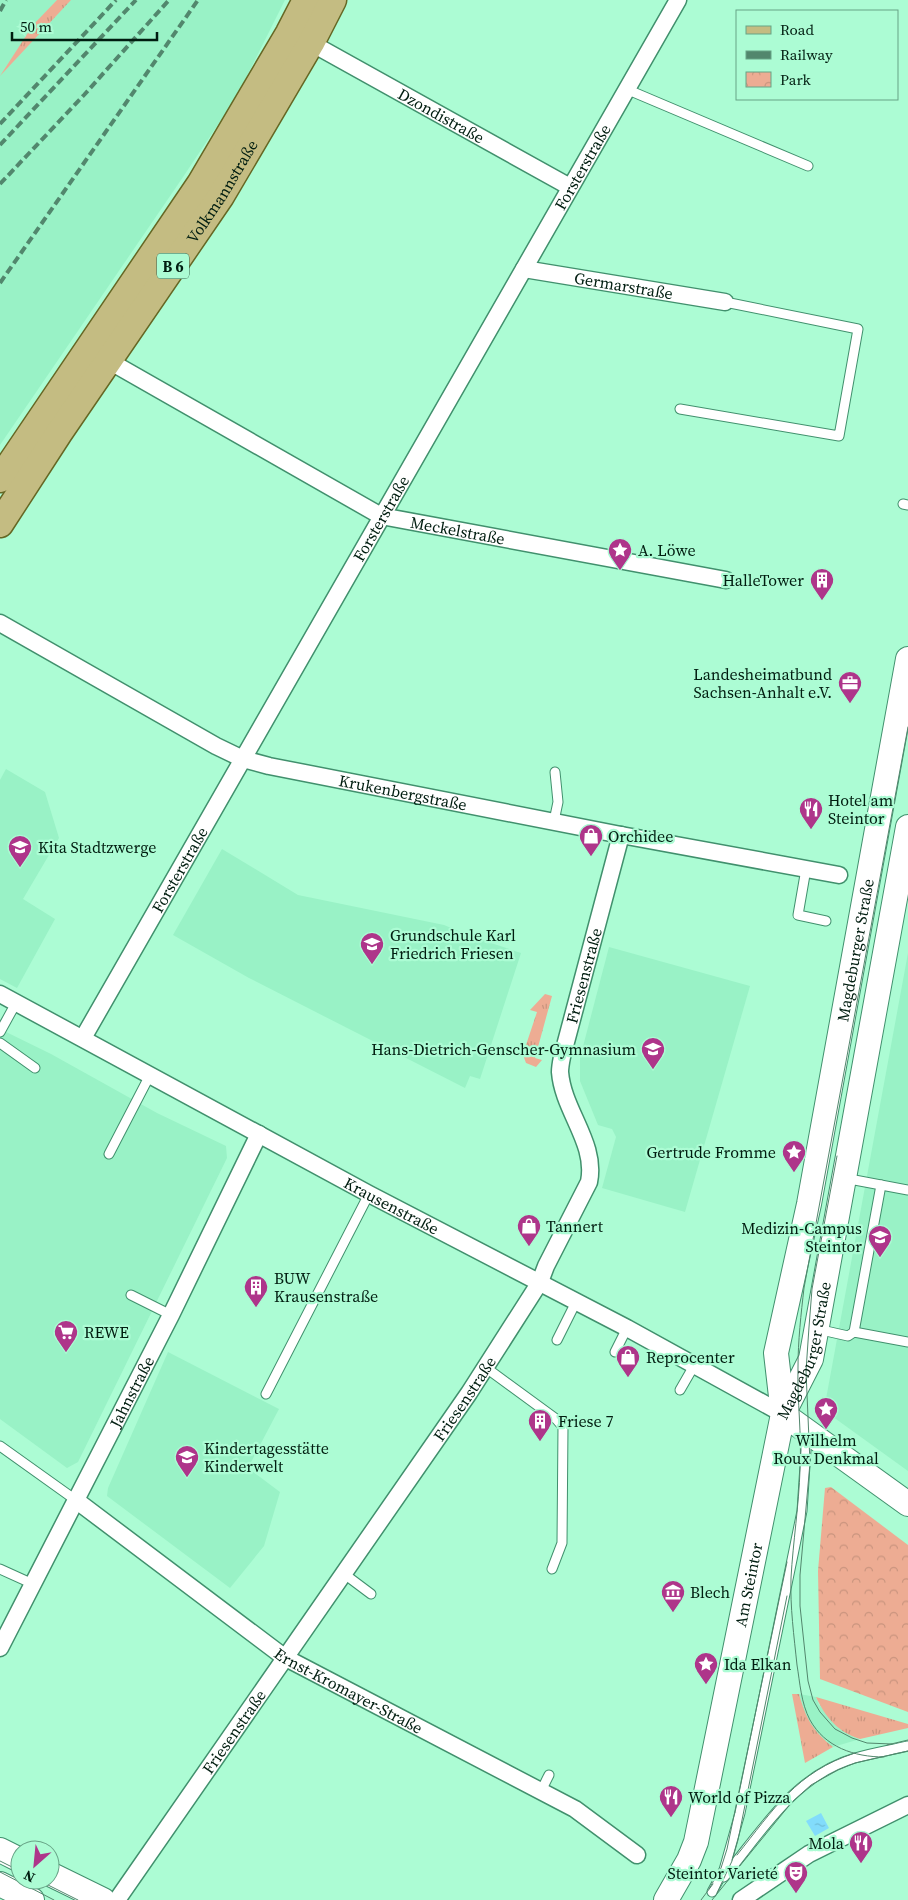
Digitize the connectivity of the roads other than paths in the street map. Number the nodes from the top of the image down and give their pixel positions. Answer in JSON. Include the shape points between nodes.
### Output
{"nodes":[{"id":1,"x":306,"y":0,"type":"edge"},
{"id":2,"x":333,"y":0,"type":"edge"},
{"id":3,"x":678,"y":0,"type":"edge"},
{"id":4,"x":311,"y":43,"type":"junction"},
{"id":5,"x":626,"y":88,"type":"junction"},
{"id":6,"x":808,"y":166,"type":"dead end"},
{"id":7,"x":570,"y":188,"type":"junction"},
{"id":8,"x":524,"y":269,"type":"junction"},
{"id":9,"x":725,"y":302,"type":"joint"},
{"id":10,"x":109,"y":361,"type":"junction"},
{"id":11,"x":680,"y":409,"type":"dead end"},
{"id":12,"x":0,"y":479,"type":"edge"},
{"id":13,"x":381,"y":516,"type":"junction"},
{"id":14,"x":0,"y":524,"type":"edge"},
{"id":15,"x":726,"y":580,"type":"dead end"},
{"id":16,"x":0,"y":623,"type":"edge"},
{"id":17,"x":908,"y":659,"type":"edge"},
{"id":18,"x":243,"y":758,"type":"junction"},
{"id":19,"x":555,"y":772,"type":"dead end"},
{"id":20,"x":554,"y":821,"type":"junction"},
{"id":21,"x":908,"y":827,"type":"edge"},
{"id":22,"x":621,"y":835,"type":"junction"},
{"id":23,"x":806,"y":870,"type":"junction"},
{"id":24,"x":839,"y":875,"type":"dead end"},
{"id":25,"x":826,"y":921,"type":"dead end"},
{"id":26,"x":0,"y":994,"type":"edge"},
{"id":27,"x":16,"y":1002,"type":"junction"},
{"id":28,"x":0,"y":1032,"type":"edge"},
{"id":29,"x":83,"y":1038,"type":"junction"},
{"id":30,"x":0,"y":1043,"type":"edge"},
{"id":31,"x":35,"y":1068,"type":"dead end"},
{"id":32,"x":150,"y":1075,"type":"junction"},
{"id":33,"x":259,"y":1134,"type":"junction"},
{"id":34,"x":109,"y":1154,"type":"dead end"},
{"id":35,"x":844,"y":1178,"type":"junction"},
{"id":36,"x":881,"y":1185,"type":"junction"},
{"id":37,"x":908,"y":1190,"type":"edge"},
{"id":38,"x":369,"y":1194,"type":"junction"},
{"id":39,"x":540,"y":1282,"type":"junction"},
{"id":40,"x":131,"y":1295,"type":"dead end"},
{"id":41,"x":576,"y":1302,"type":"junction"},
{"id":42,"x":171,"y":1315,"type":"junction"},
{"id":43,"x":627,"y":1328,"type":"junction"},
{"id":44,"x":816,"y":1329,"type":"junction"},
{"id":45,"x":854,"y":1332,"type":"junction"},
{"id":46,"x":557,"y":1340,"type":"dead end"},
{"id":47,"x":908,"y":1342,"type":"edge"},
{"id":48,"x":615,"y":1352,"type":"dead end"},
{"id":49,"x":694,"y":1364,"type":"junction"},
{"id":50,"x":485,"y":1367,"type":"junction"},
{"id":51,"x":680,"y":1390,"type":"dead end"},
{"id":52,"x":266,"y":1394,"type":"dead end"},
{"id":53,"x":783,"y":1414,"type":"junction"},
{"id":54,"x":805,"y":1429,"type":"junction"},
{"id":55,"x":0,"y":1446,"type":"edge"},
{"id":56,"x":77,"y":1501,"type":"junction"},
{"id":57,"x":908,"y":1504,"type":"edge"},
{"id":58,"x":0,"y":1569,"type":"edge"},
{"id":59,"x":552,"y":1569,"type":"dead end"},
{"id":60,"x":343,"y":1573,"type":"junction"},
{"id":61,"x":33,"y":1584,"type":"junction"},
{"id":62,"x":371,"y":1594,"type":"dead end"},
{"id":63,"x":0,"y":1648,"type":"edge"},
{"id":64,"x":284,"y":1657,"type":"junction"},
{"id":65,"x":908,"y":1746,"type":"edge"},
{"id":66,"x":549,"y":1775,"type":"dead end"},
{"id":67,"x":541,"y":1791,"type":"junction"},
{"id":68,"x":908,"y":1804,"type":"edge"},
{"id":69,"x":637,"y":1855,"type":"dead end"},
{"id":70,"x":60,"y":1879,"type":"edge"},
{"id":71,"x":0,"y":1884,"type":"edge"},
{"id":72,"x":710,"y":1896,"type":"edge"},
{"id":73,"x":32,"y":1900,"type":"edge"},
{"id":74,"x":103,"y":1900,"type":"edge"},
{"id":75,"x":117,"y":1900,"type":"edge"},
{"id":76,"x":666,"y":1900,"type":"edge"},
{"id":77,"x":741,"y":1900,"type":"edge"}],
"edges":[{"from":1,"to":12,"type":"main road","name":"Volkmannstraße","number":"B 6","via":[[200,184]]},
{"from":2,"to":4,"type":"main road","name":"Volkmannstraße","number":"B 6"},
{"from":3,"to":5,"type":"street","name":"Forsterstraße"},
{"from":4,"to":7,"type":"street","name":"Dzondistraße"},
{"from":4,"to":10,"type":"main road","name":"Volkmannstraße","number":"B 6","via":[[221,196]]},
{"from":5,"to":6,"type":"lane"},
{"from":5,"to":7,"type":"street","name":"Forsterstraße"},
{"from":7,"to":8,"type":"street","name":"Forsterstraße"},
{"from":8,"to":9,"type":"street","name":"Germarstraße"},
{"from":8,"to":13,"type":"street","name":"Forsterstraße"},
{"from":9,"to":11,"type":"lane","via":[[858,329],[839,436]]},
{"from":10,"to":13,"type":"street","name":"Meckelstraße"},
{"from":10,"to":14,"type":"main road","name":"Volkmannstraße","number":"B 6"},
{"from":13,"to":15,"type":"street","name":"Meckelstraße"},
{"from":13,"to":18,"type":"street","name":"Forsterstraße"},
{"from":16,"to":18,"type":"street","name":"Krukenbergstraße","via":[[207,741]]},
{"from":17,"to":53,"type":"street","name":"Magdeburger Straße","via":[[809,1204],[776,1353]]},
{"from":18,"to":20,"type":"street","name":"Krukenbergstraße","via":[[279,768]]},
{"from":18,"to":29,"type":"street","name":"Forsterstraße"},
{"from":19,"to":20,"type":"lane","via":[[558,802]]},
{"from":20,"to":22,"type":"street","name":"Krukenbergstraße"},
{"from":21,"to":35,"type":"street","name":"Magdeburger Straße"},
{"from":22,"to":23,"type":"street","name":"Krukenbergstraße"},
{"from":22,"to":39,"type":"street","name":"Friesenstraße","via":[[560,1071],[563,1088],[590,1155],[592,1170]]},
{"from":23,"to":24,"type":"street","name":"Krukenbergstraße"},
{"from":23,"to":25,"type":"lane","via":[[798,915]]},
{"from":26,"to":27,"type":"street","name":"Krausenstraße"},
{"from":27,"to":28,"type":"lane"},
{"from":27,"to":29,"type":"street","name":"Krausenstraße"},
{"from":29,"to":32,"type":"street","name":"Krausenstraße"},
{"from":30,"to":31,"type":"lane"},
{"from":32,"to":33,"type":"street","name":"Krausenstraße"},
{"from":32,"to":34,"type":"lane"},
{"from":33,"to":38,"type":"street","name":"Krausenstraße"},
{"from":33,"to":42,"type":"street","name":"Jahnstraße"},
{"from":35,"to":36,"type":"lane"},
{"from":35,"to":44,"type":"street","name":"Magdeburger Straße"},
{"from":36,"to":37,"type":"lane"},
{"from":36,"to":45,"type":"lane"},
{"from":38,"to":39,"type":"street","name":"Krausenstraße"},
{"from":38,"to":52,"type":"lane"},
{"from":39,"to":41,"type":"street","name":"Krausenstraße"},
{"from":39,"to":50,"type":"street","name":"Friesenstraße"},
{"from":40,"to":42,"type":"lane"},
{"from":41,"to":43,"type":"street","name":"Krausenstraße"},
{"from":41,"to":46,"type":"lane"},
{"from":42,"to":56,"type":"street","name":"Jahnstraße"},
{"from":43,"to":48,"type":"lane"},
{"from":43,"to":49,"type":"street","name":"Krausenstraße"},
{"from":44,"to":45,"type":"lane","via":[[848,1336]]},
{"from":44,"to":53,"type":"street","name":"Magdeburger Straße","via":[[811,1359]]},
{"from":45,"to":47,"type":"lane"},
{"from":49,"to":51,"type":"lane"},
{"from":49,"to":53,"type":"street","name":"Krausenstraße"},
{"from":50,"to":59,"type":"lane","via":[[556,1418],[563,1427],[562,1542]]},
{"from":50,"to":60,"type":"street","name":"Friesenstraße"},
{"from":53,"to":54,"type":"street"},
{"from":53,"to":76,"type":"street","name":"Am Steintor","via":[[701,1821],[689,1860]]},
{"from":54,"to":57,"type":"street"},
{"from":54,"to":72,"type":"lane","via":[[802,1511],[740,1813],[728,1860]]},
{"from":55,"to":56,"type":"lane"},
{"from":56,"to":61,"type":"street","name":"Jahnstraße"},
{"from":56,"to":64,"type":"street","name":"Ernst-Kromayer-Straße"},
{"from":58,"to":61,"type":"lane"},
{"from":60,"to":62,"type":"lane"},
{"from":60,"to":64,"type":"street","name":"Friesenstraße"},
{"from":61,"to":63,"type":"street","name":"Jahnstraße"},
{"from":64,"to":67,"type":"street","name":"Ernst-Kromayer-Straße"},
{"from":64,"to":75,"type":"street","name":"Friesenstraße"},
{"from":65,"to":72,"type":"lane","via":[[854,1758],[807,1781],[785,1801]]},
{"from":66,"to":67,"type":"lane"},
{"from":67,"to":69,"type":"street","name":"Ernst-Kromayer-Straße","via":[[575,1809]]},
{"from":68,"to":77,"type":"street","via":[[809,1854]]},
{"from":70,"to":74,"type":"street"},
{"from":71,"to":73,"type":"street"}]}
